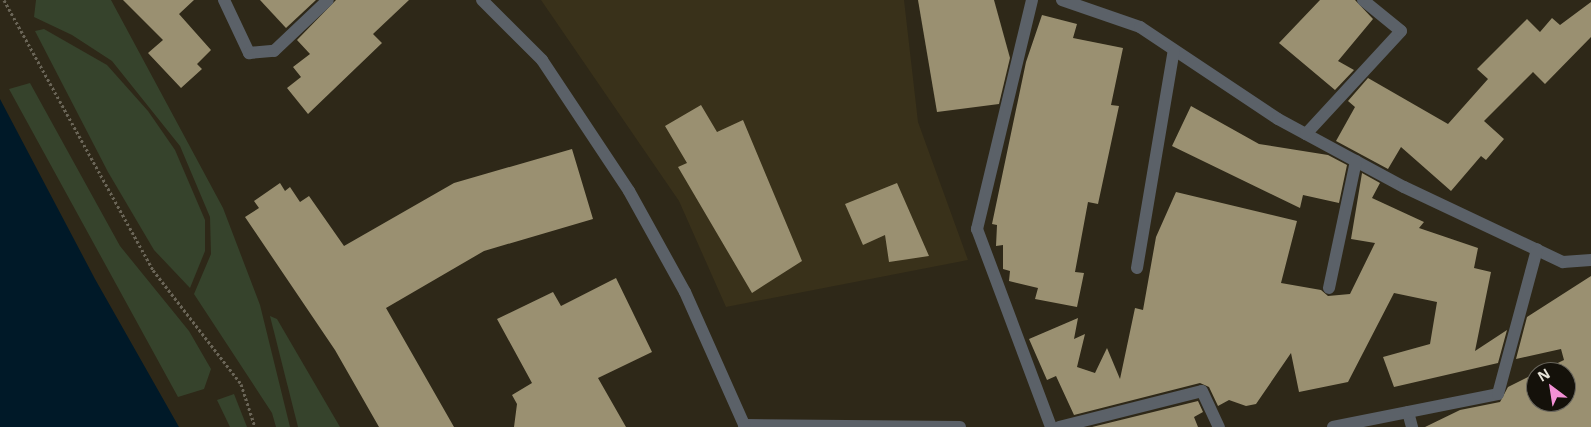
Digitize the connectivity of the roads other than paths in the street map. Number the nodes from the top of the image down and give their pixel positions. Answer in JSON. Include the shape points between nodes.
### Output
{"nodes":[{"id":1,"x":224,"y":0,"type":"edge"},
{"id":2,"x":328,"y":0,"type":"edge"},
{"id":3,"x":482,"y":0,"type":"edge"},
{"id":4,"x":1032,"y":0,"type":"edge"},
{"id":5,"x":1062,"y":0,"type":"edge"},
{"id":6,"x":1363,"y":0,"type":"edge"},
{"id":7,"x":1174,"y":50,"type":"junction"},
{"id":8,"x":1306,"y":134,"type":"junction"},
{"id":9,"x":1356,"y":161,"type":"junction"},
{"id":10,"x":1537,"y":249,"type":"junction"},
{"id":11,"x":1591,"y":260,"type":"edge"},
{"id":12,"x":1137,"y":268,"type":"dead end"},
{"id":13,"x":1329,"y":288,"type":"dead end"},
{"id":14,"x":1408,"y":412,"type":"junction"},
{"id":15,"x":744,"y":426,"type":"edge"},
{"id":16,"x":914,"y":427,"type":"edge"},
{"id":17,"x":960,"y":427,"type":"edge"},
{"id":18,"x":1051,"y":427,"type":"edge"},
{"id":19,"x":1059,"y":427,"type":"edge"},
{"id":20,"x":1219,"y":427,"type":"edge"},
{"id":21,"x":1333,"y":427,"type":"edge"},
{"id":22,"x":1412,"y":427,"type":"edge"}],
"edges":[{"from":1,"to":2,"type":"street","via":[[248,53],[274,51]]},
{"from":3,"to":15,"type":"street","via":[[542,60],[629,191],[684,292]]},
{"from":4,"to":18,"type":"street","via":[[977,229]]},
{"from":5,"to":7,"type":"street","via":[[1140,27]]},
{"from":6,"to":8,"type":"street","via":[[1401,31]]},
{"from":7,"to":8,"type":"street"},
{"from":7,"to":12,"type":"street"},
{"from":8,"to":9,"type":"street"},
{"from":9,"to":10,"type":"street"},
{"from":9,"to":13,"type":"street"},
{"from":10,"to":11,"type":"street","via":[[1563,262]]},
{"from":10,"to":14,"type":"street","via":[[1498,394]]},
{"from":14,"to":21,"type":"street"},
{"from":14,"to":22,"type":"street"},
{"from":15,"to":16,"type":"street"},
{"from":16,"to":17,"type":"street"},
{"from":19,"to":20,"type":"street","via":[[1202,391]]}]}
